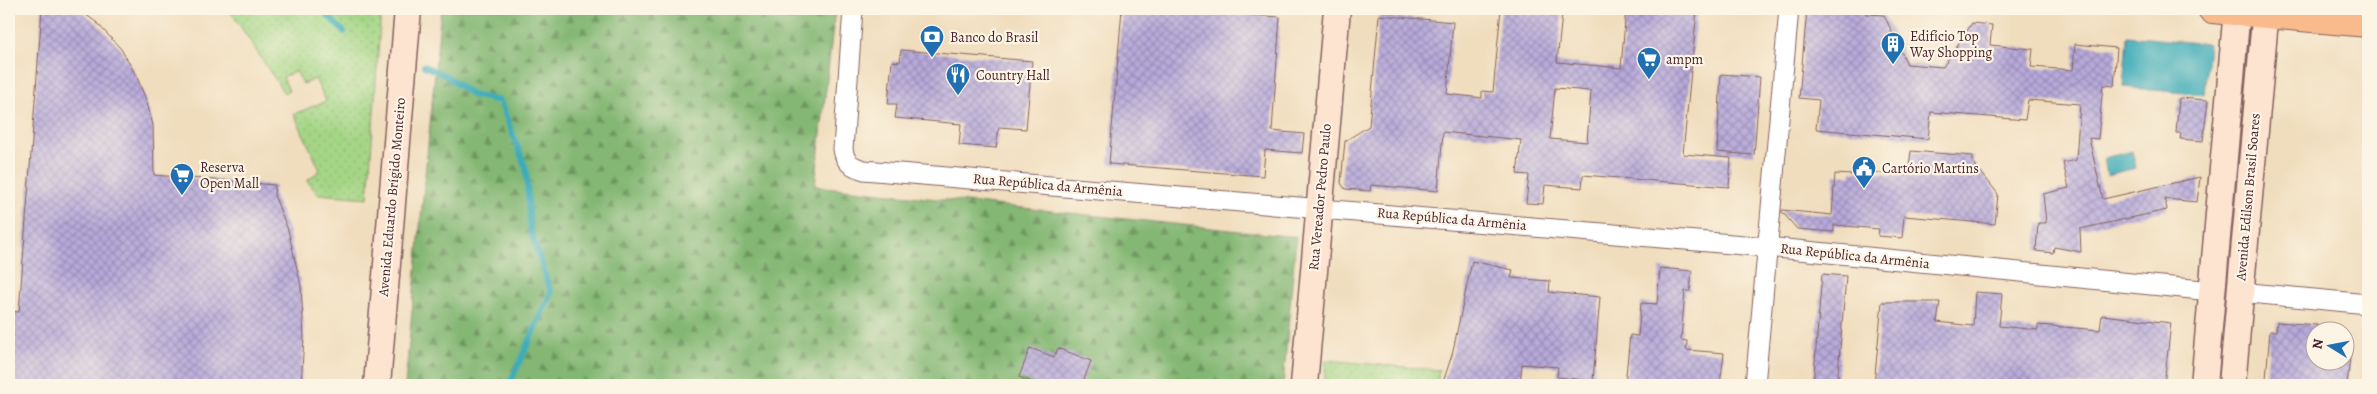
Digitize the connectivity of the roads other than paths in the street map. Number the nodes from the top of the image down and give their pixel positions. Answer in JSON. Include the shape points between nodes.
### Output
{"nodes":[{"id":1,"x":408,"y":9,"type":"edge"},
{"id":2,"x":853,"y":9,"type":"edge"},
{"id":3,"x":1337,"y":9,"type":"edge"},
{"id":4,"x":1789,"y":9,"type":"edge"},
{"id":5,"x":2229,"y":10,"type":"edge"},
{"id":6,"x":2266,"y":11,"type":"edge"},
{"id":7,"x":2368,"y":23,"type":"edge"},
{"id":8,"x":1318,"y":207,"type":"junction"},
{"id":9,"x":1766,"y":247,"type":"junction"},
{"id":10,"x":2212,"y":291,"type":"junction"},
{"id":11,"x":2240,"y":292,"type":"junction"},
{"id":12,"x":2368,"y":304,"type":"edge"},
{"id":13,"x":377,"y":385,"type":"edge"},
{"id":14,"x":1304,"y":385,"type":"edge"},
{"id":15,"x":1755,"y":385,"type":"edge"},
{"id":16,"x":2204,"y":385,"type":"edge"},
{"id":17,"x":2232,"y":385,"type":"edge"}],
"edges":[{"from":1,"to":13,"type":"main road","name":"Avenida Eduardo Brígido Monteiro"},
{"from":2,"to":8,"type":"street","name":"Rua República da Armênia","via":[[843,149],[844,157],[852,167]]},
{"from":3,"to":8,"type":"main road","name":"Rua Vereador Pedro Paulo"},
{"from":4,"to":9,"type":"street"},
{"from":5,"to":6,"type":"highway"},
{"from":5,"to":10,"type":"main road","name":"Avenida Edilson Brasil Soares"},
{"from":6,"to":7,"type":"highway"},
{"from":6,"to":11,"type":"main road","name":"Avenida Edilson Brasil Soares"},
{"from":8,"to":9,"type":"street","name":"Rua República da Armênia"},
{"from":8,"to":14,"type":"main road","name":"Rua Vereador Pedro Paulo"},
{"from":9,"to":10,"type":"street","name":"Rua República da Armênia"},
{"from":9,"to":15,"type":"street"},
{"from":10,"to":16,"type":"main road","name":"Avenida Edilson Brasil Soares"},
{"from":11,"to":12,"type":"street"},
{"from":11,"to":17,"type":"main road","name":"Avenida Edilson Brasil Soares"}]}
